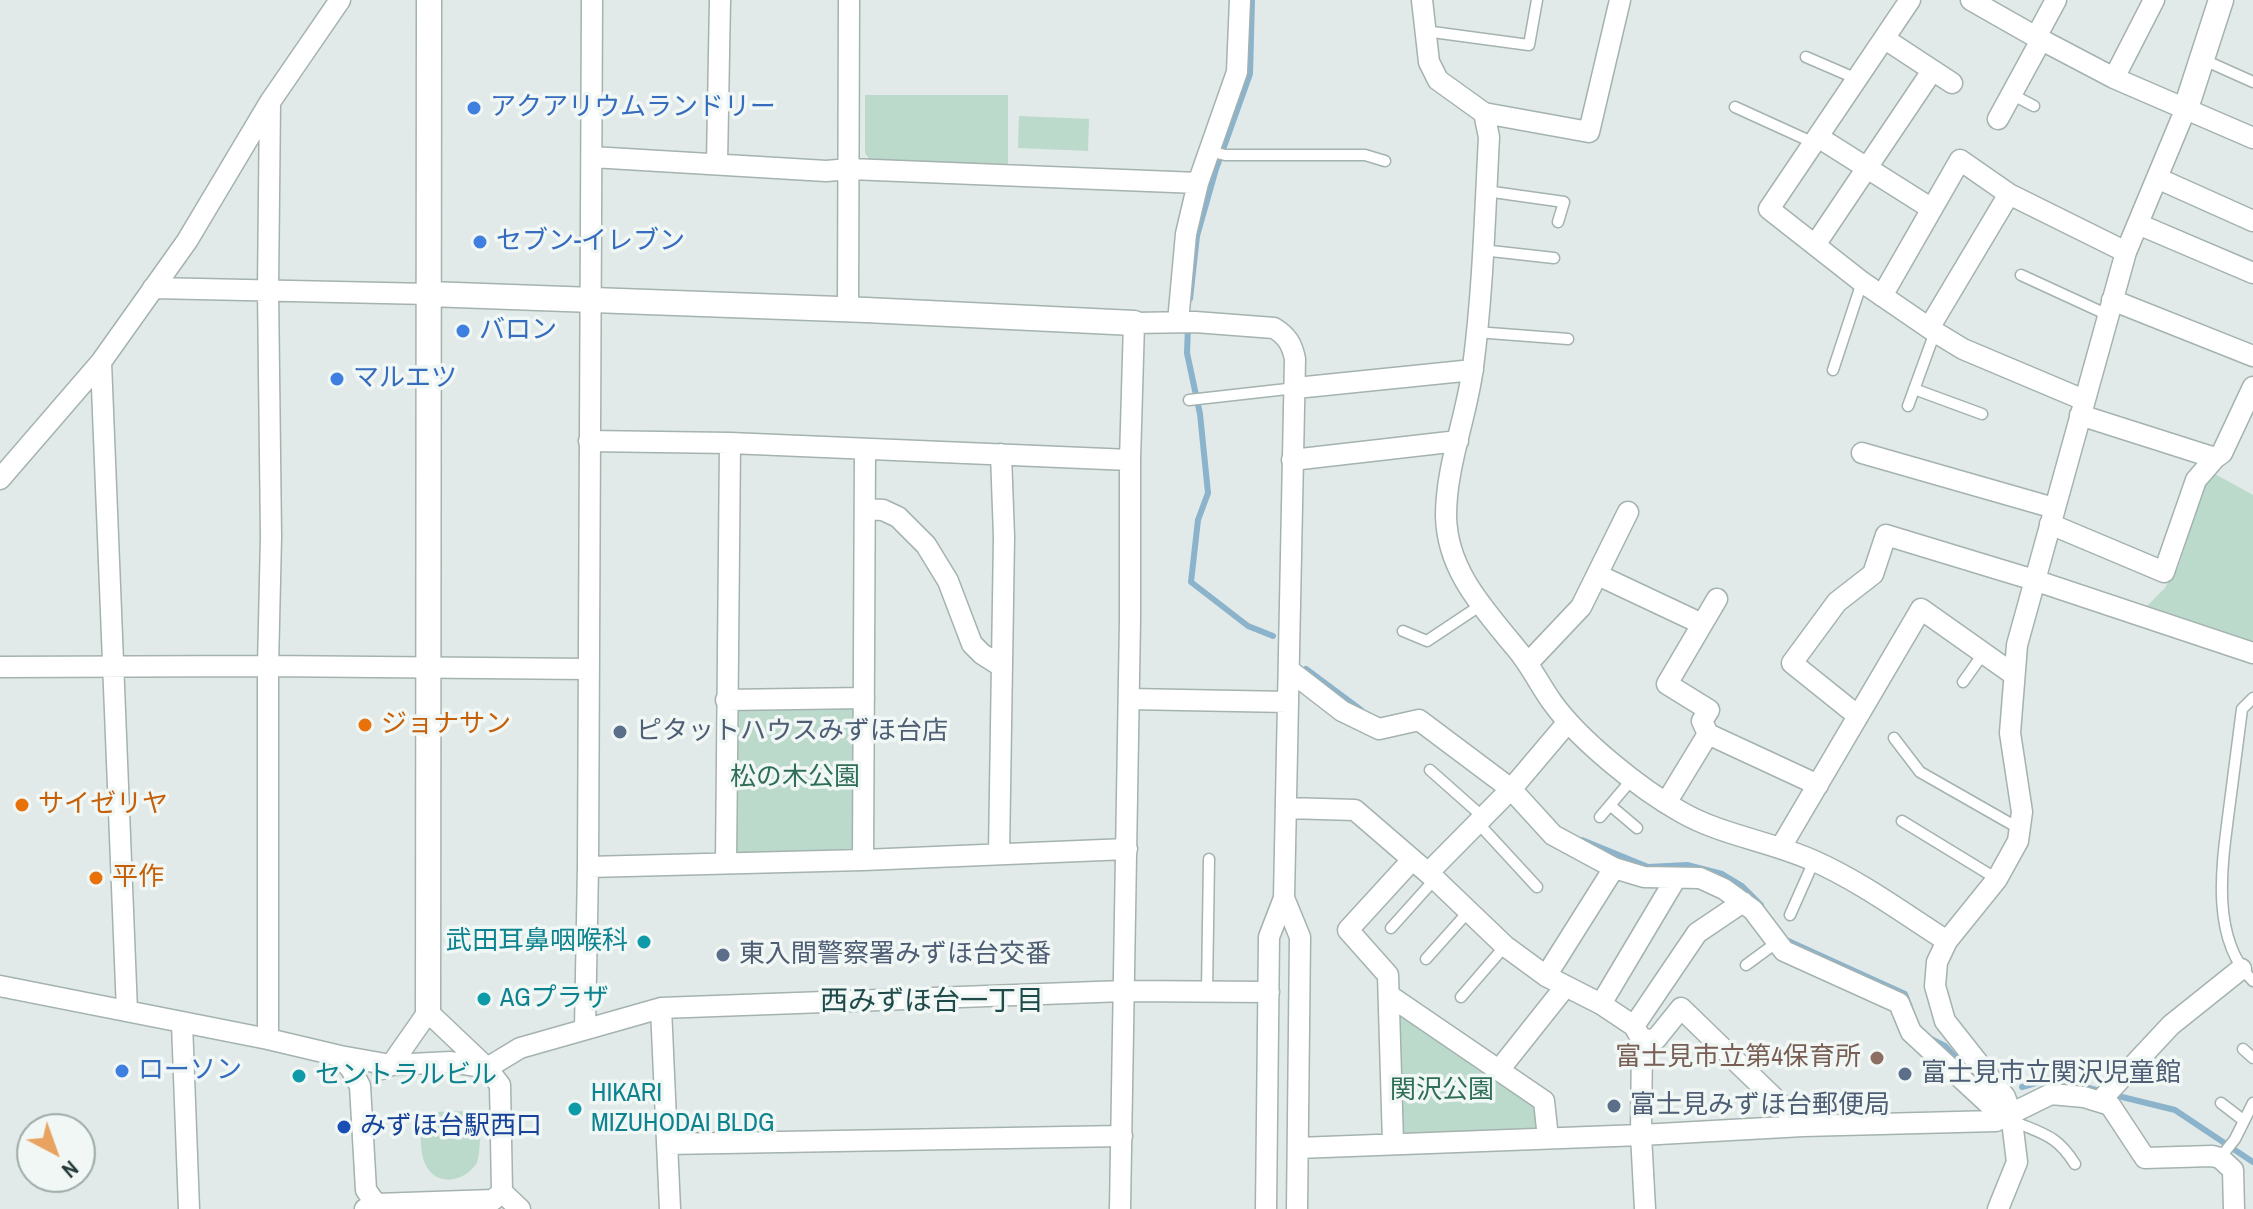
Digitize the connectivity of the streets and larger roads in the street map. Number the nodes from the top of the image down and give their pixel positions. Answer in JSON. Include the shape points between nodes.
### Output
{"nodes":[{"id":1,"x":340,"y":0,"type":"edge"},
{"id":2,"x":429,"y":0,"type":"edge"},
{"id":3,"x":592,"y":0,"type":"edge"},
{"id":4,"x":720,"y":0,"type":"edge"},
{"id":5,"x":849,"y":0,"type":"edge"},
{"id":6,"x":1240,"y":0,"type":"edge"},
{"id":7,"x":1422,"y":0,"type":"edge"},
{"id":8,"x":1620,"y":0,"type":"edge"},
{"id":9,"x":1910,"y":0,"type":"edge"},
{"id":10,"x":2056,"y":0,"type":"edge"},
{"id":11,"x":2154,"y":0,"type":"edge"},
{"id":12,"x":2221,"y":0,"type":"edge"},
{"id":13,"x":1980,"y":2,"type":"edge"},
{"id":14,"x":2038,"y":38,"type":"junction"},
{"id":15,"x":1885,"y":39,"type":"junction"},
{"id":16,"x":1932,"y":71,"type":"junction"},
{"id":17,"x":2114,"y":78,"type":"junction"},
{"id":18,"x":1952,"y":83,"type":"dead end"},
{"id":19,"x":270,"y":102,"type":"junction"},
{"id":20,"x":2186,"y":108,"type":"junction"},
{"id":21,"x":1484,"y":113,"type":"junction"},
{"id":22,"x":1998,"y":119,"type":"dead end"},
{"id":23,"x":2253,"y":138,"type":"edge"},
{"id":24,"x":1816,"y":140,"type":"junction"},
{"id":25,"x":592,"y":157,"type":"junction"},
{"id":26,"x":717,"y":163,"type":"junction"},
{"id":27,"x":1867,"y":168,"type":"junction"},
{"id":28,"x":850,"y":169,"type":"junction"},
{"id":29,"x":2157,"y":178,"type":"junction"},
{"id":30,"x":1198,"y":183,"type":"junction"},
{"id":31,"x":2009,"y":194,"type":"junction"},
{"id":32,"x":1932,"y":209,"type":"junction"},
{"id":33,"x":2253,"y":221,"type":"edge"},
{"id":34,"x":2138,"y":224,"type":"junction"},
{"id":35,"x":1815,"y":245,"type":"junction"},
{"id":36,"x":2126,"y":252,"type":"junction"},
{"id":37,"x":2253,"y":273,"type":"edge"},
{"id":38,"x":153,"y":288,"type":"junction"},
{"id":39,"x":268,"y":289,"type":"junction"},
{"id":40,"x":429,"y":294,"type":"junction"},
{"id":41,"x":1882,"y":296,"type":"junction"},
{"id":42,"x":589,"y":299,"type":"junction"},
{"id":43,"x":2110,"y":307,"type":"junction"},
{"id":44,"x":848,"y":309,"type":"junction"},
{"id":45,"x":1186,"y":322,"type":"junction"},
{"id":46,"x":1134,"y":323,"type":"junction"},
{"id":47,"x":1932,"y":330,"type":"junction"},
{"id":48,"x":2253,"y":356,"type":"edge"},
{"id":49,"x":101,"y":362,"type":"junction"},
{"id":50,"x":1473,"y":370,"type":"junction"},
{"id":51,"x":2253,"y":387,"type":"edge"},
{"id":52,"x":1296,"y":388,"type":"junction"},
{"id":53,"x":2082,"y":408,"type":"junction"},
{"id":54,"x":589,"y":441,"type":"junction"},
{"id":55,"x":1458,"y":441,"type":"junction"},
{"id":56,"x":730,"y":443,"type":"junction"},
{"id":57,"x":865,"y":449,"type":"junction"},
{"id":58,"x":1862,"y":453,"type":"dead end"},
{"id":59,"x":1001,"y":454,"type":"junction"},
{"id":60,"x":2215,"y":458,"type":"junction"},
{"id":61,"x":1130,"y":460,"type":"junction"},
{"id":62,"x":1292,"y":460,"type":"junction"},
{"id":63,"x":0,"y":479,"type":"edge"},
{"id":64,"x":865,"y":509,"type":"junction"},
{"id":65,"x":1628,"y":512,"type":"dead end"},
{"id":66,"x":2052,"y":516,"type":"junction"},
{"id":67,"x":1598,"y":575,"type":"junction"},
{"id":68,"x":2034,"y":580,"type":"junction"},
{"id":69,"x":1717,"y":599,"type":"dead end"},
{"id":70,"x":1702,"y":624,"type":"junction"},
{"id":71,"x":2253,"y":653,"type":"edge"},
{"id":72,"x":1528,"y":663,"type":"junction"},
{"id":73,"x":111,"y":666,"type":"junction"},
{"id":74,"x":268,"y":666,"type":"junction"},
{"id":75,"x":1001,"y":666,"type":"junction"},
{"id":76,"x":0,"y":667,"type":"edge"},
{"id":77,"x":427,"y":669,"type":"junction"},
{"id":78,"x":588,"y":669,"type":"junction"},
{"id":79,"x":1289,"y":670,"type":"junction"},
{"id":80,"x":2013,"y":674,"type":"junction"},
{"id":81,"x":864,"y":698,"type":"junction"},
{"id":82,"x":1129,"y":699,"type":"junction"},
{"id":83,"x":726,"y":700,"type":"junction"},
{"id":84,"x":1288,"y":702,"type":"junction"},
{"id":85,"x":1858,"y":716,"type":"junction"},
{"id":86,"x":1568,"y":722,"type":"junction"},
{"id":87,"x":1708,"y":734,"type":"junction"},
{"id":88,"x":1515,"y":785,"type":"junction"},
{"id":89,"x":1818,"y":785,"type":"junction"},
{"id":90,"x":1666,"y":803,"type":"junction"},
{"id":91,"x":1287,"y":808,"type":"junction"},
{"id":92,"x":1781,"y":847,"type":"junction"},
{"id":93,"x":1127,"y":849,"type":"junction"},
{"id":94,"x":999,"y":853,"type":"junction"},
{"id":95,"x":863,"y":860,"type":"junction"},
{"id":96,"x":726,"y":863,"type":"junction"},
{"id":97,"x":588,"y":867,"type":"junction"},
{"id":98,"x":1614,"y":868,"type":"junction"},
{"id":99,"x":1425,"y":870,"type":"junction"},
{"id":100,"x":1676,"y":878,"type":"junction"},
{"id":101,"x":1284,"y":898,"type":"junction"},
{"id":102,"x":1743,"y":902,"type":"junction"},
{"id":103,"x":1947,"y":941,"type":"junction"},
{"id":104,"x":2247,"y":975,"type":"edge"},
{"id":105,"x":1546,"y":976,"type":"junction"},
{"id":106,"x":0,"y":986,"type":"edge"},
{"id":107,"x":1565,"y":987,"type":"junction"},
{"id":108,"x":1124,"y":991,"type":"junction"},
{"id":109,"x":1269,"y":992,"type":"junction"},
{"id":110,"x":1390,"y":996,"type":"junction"},
{"id":111,"x":1601,"y":1004,"type":"junction"},
{"id":112,"x":661,"y":1008,"type":"junction"},
{"id":113,"x":127,"y":1011,"type":"junction"},
{"id":114,"x":428,"y":1012,"type":"junction"},
{"id":115,"x":182,"y":1023,"type":"junction"},
{"id":116,"x":585,"y":1028,"type":"junction"},
{"id":117,"x":1638,"y":1033,"type":"junction"},
{"id":118,"x":268,"y":1039,"type":"junction"},
{"id":119,"x":340,"y":1056,"type":"junction"},
{"id":120,"x":391,"y":1065,"type":"junction"},
{"id":121,"x":487,"y":1068,"type":"junction"},
{"id":122,"x":1499,"y":1070,"type":"junction"},
{"id":123,"x":360,"y":1086,"type":"junction"},
{"id":124,"x":2101,"y":1100,"type":"junction"},
{"id":125,"x":2012,"y":1117,"type":"junction"},
{"id":126,"x":1803,"y":1126,"type":"junction"},
{"id":127,"x":1641,"y":1135,"type":"junction"},
{"id":128,"x":1122,"y":1136,"type":"junction"},
{"id":129,"x":1548,"y":1138,"type":"junction"},
{"id":130,"x":1393,"y":1143,"type":"junction"},
{"id":131,"x":667,"y":1144,"type":"junction"},
{"id":132,"x":1298,"y":1148,"type":"junction"},
{"id":133,"x":502,"y":1192,"type":"junction"},
{"id":134,"x":370,"y":1206,"type":"edge"},
{"id":135,"x":189,"y":1209,"type":"edge"},
{"id":136,"x":520,"y":1209,"type":"edge"},
{"id":137,"x":670,"y":1209,"type":"edge"},
{"id":138,"x":1120,"y":1209,"type":"edge"},
{"id":139,"x":1266,"y":1209,"type":"edge"},
{"id":140,"x":1297,"y":1209,"type":"edge"},
{"id":141,"x":1645,"y":1209,"type":"edge"},
{"id":142,"x":1998,"y":1209,"type":"edge"},
{"id":143,"x":2234,"y":1209,"type":"edge"}],
"edges":[{"from":1,"to":19,"type":"street"},
{"from":2,"to":40,"type":"street"},
{"from":3,"to":25,"type":"street"},
{"from":4,"to":26,"type":"street"},
{"from":5,"to":28,"type":"street"},
{"from":6,"to":30,"type":"street","via":[[1237,72],[1216,153]]},
{"from":7,"to":21,"type":"street","via":[[1429,62],[1438,80]]},
{"from":8,"to":21,"type":"street","via":[[1589,132]]},
{"from":9,"to":15,"type":"street"},
{"from":10,"to":14,"type":"street"},
{"from":11,"to":17,"type":"street"},
{"from":12,"to":20,"type":"street"},
{"from":13,"to":14,"type":"street"},
{"from":14,"to":17,"type":"street"},
{"from":14,"to":22,"type":"street"},
{"from":15,"to":16,"type":"street"},
{"from":15,"to":24,"type":"street"},
{"from":16,"to":18,"type":"street"},
{"from":16,"to":27,"type":"street"},
{"from":17,"to":20,"type":"street"},
{"from":19,"to":38,"type":"street"},
{"from":19,"to":39,"type":"street"},
{"from":20,"to":23,"type":"street"},
{"from":20,"to":29,"type":"street"},
{"from":21,"to":50,"type":"street","via":[[1489,137]]},
{"from":24,"to":27,"type":"street"},
{"from":24,"to":35,"type":"street","via":[[1769,209]]},
{"from":25,"to":26,"type":"street"},
{"from":25,"to":42,"type":"street"},
{"from":26,"to":28,"type":"street"},
{"from":27,"to":32,"type":"street"},
{"from":27,"to":35,"type":"street"},
{"from":28,"to":30,"type":"street"},
{"from":28,"to":44,"type":"street"},
{"from":29,"to":33,"type":"street"},
{"from":29,"to":34,"type":"street"},
{"from":30,"to":45,"type":"street","via":[[1186,234]]},
{"from":31,"to":32,"type":"street","via":[[1960,160]]},
{"from":31,"to":36,"type":"street"},
{"from":31,"to":47,"type":"street"},
{"from":32,"to":41,"type":"street"},
{"from":34,"to":36,"type":"street"},
{"from":34,"to":37,"type":"street"},
{"from":35,"to":41,"type":"street"},
{"from":36,"to":43,"type":"street"},
{"from":38,"to":39,"type":"street"},
{"from":38,"to":49,"type":"street"},
{"from":39,"to":40,"type":"street"},
{"from":39,"to":74,"type":"street"},
{"from":40,"to":42,"type":"street"},
{"from":40,"to":77,"type":"street"},
{"from":41,"to":47,"type":"street"},
{"from":42,"to":44,"type":"street"},
{"from":42,"to":54,"type":"street"},
{"from":43,"to":48,"type":"street"},
{"from":43,"to":53,"type":"street"},
{"from":44,"to":46,"type":"street"},
{"from":45,"to":46,"type":"street"},
{"from":45,"to":52,"type":"street","via":[[1262,325],[1284,334],[1295,359]]},
{"from":46,"to":61,"type":"street"},
{"from":47,"to":53,"type":"street"},
{"from":49,"to":63,"type":"street"},
{"from":49,"to":73,"type":"street"},
{"from":50,"to":52,"type":"street"},
{"from":50,"to":55,"type":"street"},
{"from":51,"to":60,"type":"street"},
{"from":52,"to":62,"type":"street"},
{"from":53,"to":60,"type":"street"},
{"from":53,"to":66,"type":"street"},
{"from":54,"to":56,"type":"street"},
{"from":54,"to":78,"type":"street"},
{"from":55,"to":62,"type":"street"},
{"from":55,"to":72,"type":"street","via":[[1447,495],[1452,556],[1464,582]]},
{"from":56,"to":57,"type":"street"},
{"from":56,"to":83,"type":"street"},
{"from":57,"to":59,"type":"street"},
{"from":57,"to":64,"type":"street"},
{"from":58,"to":66,"type":"street"},
{"from":59,"to":61,"type":"street"},
{"from":59,"to":75,"type":"street"},
{"from":60,"to":66,"type":"street","via":[[2196,480],[2164,572]]},
{"from":61,"to":82,"type":"street"},
{"from":62,"to":79,"type":"street"},
{"from":64,"to":75,"type":"street","via":[[898,517],[926,545],[948,581],[972,644]]},
{"from":64,"to":81,"type":"street"},
{"from":65,"to":67,"type":"street"},
{"from":66,"to":68,"type":"street"},
{"from":67,"to":70,"type":"street"},
{"from":67,"to":72,"type":"street","via":[[1581,607]]},
{"from":68,"to":71,"type":"street"},
{"from":68,"to":80,"type":"street"},
{"from":68,"to":85,"type":"street","via":[[1886,535],[1873,574],[1837,602],[1792,663]]},
{"from":69,"to":70,"type":"street"},
{"from":70,"to":87,"type":"street","via":[[1667,684],[1709,710],[1702,721]]},
{"from":72,"to":86,"type":"street"},
{"from":73,"to":74,"type":"street"},
{"from":73,"to":76,"type":"street"},
{"from":73,"to":113,"type":"street"},
{"from":74,"to":77,"type":"street"},
{"from":74,"to":118,"type":"street"},
{"from":75,"to":94,"type":"street"},
{"from":77,"to":78,"type":"street"},
{"from":77,"to":114,"type":"street"},
{"from":78,"to":97,"type":"street"},
{"from":79,"to":84,"type":"street"},
{"from":79,"to":88,"type":"street","via":[[1342,711],[1379,729],[1419,720]]},
{"from":80,"to":85,"type":"street","via":[[1921,609]]},
{"from":80,"to":103,"type":"street","via":[[2010,733],[2022,812],[2018,841],[1997,879]]},
{"from":81,"to":83,"type":"street"},
{"from":81,"to":95,"type":"street"},
{"from":82,"to":84,"type":"street"},
{"from":82,"to":93,"type":"street"},
{"from":83,"to":96,"type":"street"},
{"from":84,"to":91,"type":"street"},
{"from":85,"to":89,"type":"street"},
{"from":86,"to":88,"type":"street"},
{"from":86,"to":90,"type":"street"},
{"from":87,"to":89,"type":"street"},
{"from":87,"to":90,"type":"street"},
{"from":88,"to":98,"type":"street","via":[[1553,835]]},
{"from":88,"to":99,"type":"street"},
{"from":89,"to":92,"type":"street"},
{"from":90,"to":92,"type":"street","via":[[1708,826]]},
{"from":91,"to":99,"type":"street","via":[[1355,810]]},
{"from":91,"to":101,"type":"street"},
{"from":92,"to":103,"type":"street","via":[[1852,880]]},
{"from":93,"to":94,"type":"street"},
{"from":93,"to":108,"type":"street"},
{"from":94,"to":95,"type":"street"},
{"from":95,"to":96,"type":"street"},
{"from":96,"to":97,"type":"street"},
{"from":97,"to":116,"type":"street"},
{"from":98,"to":100,"type":"street","via":[[1644,877]]},
{"from":98,"to":105,"type":"street"},
{"from":99,"to":105,"type":"street","via":[[1505,946]]},
{"from":99,"to":110,"type":"street","via":[[1348,930],[1388,975]]},
{"from":100,"to":102,"type":"street","via":[[1700,878]]},
{"from":100,"to":111,"type":"street"},
{"from":101,"to":109,"type":"street","via":[[1269,937]]},
{"from":101,"to":132,"type":"street","via":[[1300,937]]},
{"from":102,"to":117,"type":"street","via":[[1697,933]]},
{"from":102,"to":125,"type":"street","via":[[1784,951],[1899,1003],[1911,1032],[1990,1105]]},
{"from":103,"to":125,"type":"street","via":[[1937,962],[1935,986],[1945,1021],[2005,1097]]},
{"from":104,"to":124,"type":"street","via":[[2171,1025]]},
{"from":105,"to":107,"type":"street"},
{"from":106,"to":113,"type":"street"},
{"from":107,"to":111,"type":"street"},
{"from":107,"to":122,"type":"street"},
{"from":108,"to":109,"type":"street"},
{"from":108,"to":112,"type":"street"},
{"from":108,"to":128,"type":"street"},
{"from":109,"to":139,"type":"street"},
{"from":110,"to":122,"type":"street"},
{"from":110,"to":130,"type":"street"},
{"from":111,"to":117,"type":"street"},
{"from":112,"to":116,"type":"street"},
{"from":112,"to":131,"type":"street"},
{"from":113,"to":115,"type":"street"},
{"from":114,"to":120,"type":"street"},
{"from":114,"to":121,"type":"street"},
{"from":115,"to":118,"type":"street"},
{"from":115,"to":135,"type":"street"},
{"from":116,"to":121,"type":"street","via":[[520,1048]]},
{"from":117,"to":126,"type":"street","via":[[1656,1039],[1681,1008]]},
{"from":117,"to":127,"type":"street"},
{"from":118,"to":119,"type":"street"},
{"from":119,"to":120,"type":"street"},
{"from":119,"to":123,"type":"street"},
{"from":120,"to":121,"type":"street","via":[[451,1062]]},
{"from":120,"to":123,"type":"street"},
{"from":121,"to":133,"type":"street","via":[[500,1085]]},
{"from":122,"to":129,"type":"street","via":[[1544,1101]]},
{"from":123,"to":134,"type":"street"},
{"from":124,"to":125,"type":"street","via":[[2051,1094]]},
{"from":124,"to":143,"type":"street","via":[[2110,1105],[2145,1158],[2221,1155],[2233,1170]]},
{"from":125,"to":126,"type":"street"},
{"from":125,"to":142,"type":"street","via":[[2017,1162]]},
{"from":126,"to":127,"type":"street"},
{"from":127,"to":129,"type":"street"},
{"from":127,"to":141,"type":"street"},
{"from":128,"to":131,"type":"street"},
{"from":128,"to":138,"type":"street"},
{"from":129,"to":130,"type":"street"},
{"from":130,"to":132,"type":"street"},
{"from":131,"to":137,"type":"street"},
{"from":132,"to":140,"type":"street"},
{"from":133,"to":134,"type":"street","via":[[493,1200]]},
{"from":133,"to":136,"type":"street"}]}
